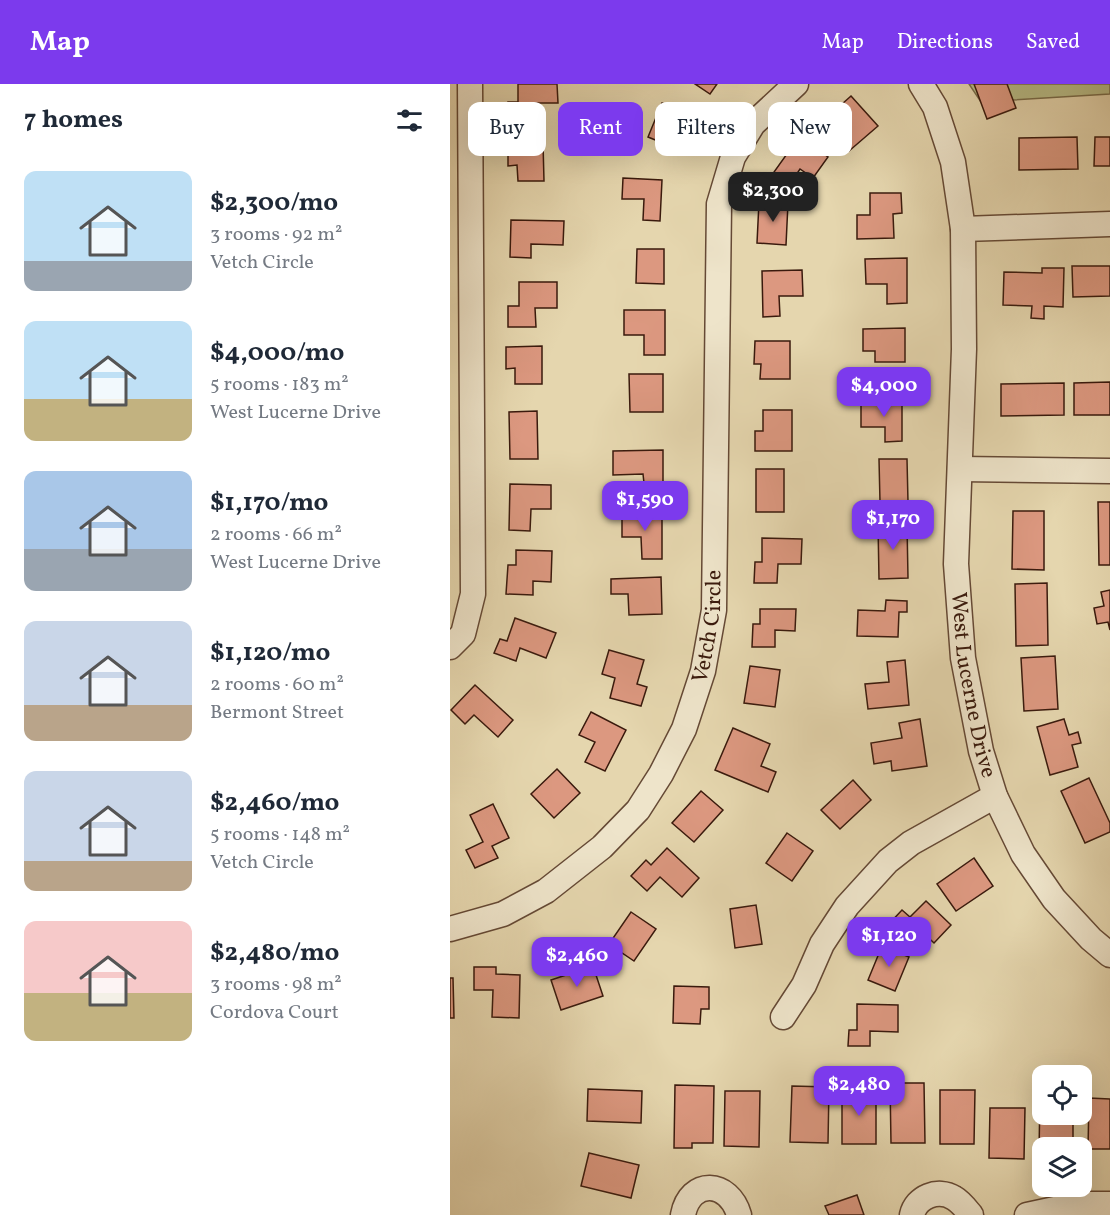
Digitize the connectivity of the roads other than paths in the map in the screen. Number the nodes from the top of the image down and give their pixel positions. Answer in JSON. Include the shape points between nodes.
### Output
{"nodes":[{"id":1,"x":470,"y":84,"type":"edge"},
{"id":2,"x":796,"y":84,"type":"edge"},
{"id":3,"x":921,"y":84,"type":"edge"},
{"id":4,"x":1110,"y":224,"type":"edge"},
{"id":5,"x":963,"y":229,"type":"junction"},
{"id":6,"x":960,"y":469,"type":"junction"},
{"id":7,"x":1110,"y":471,"type":"edge"},
{"id":8,"x":450,"y":647,"type":"edge"},
{"id":9,"x":995,"y":796,"type":"junction"},
{"id":10,"x":450,"y":928,"type":"edge"},
{"id":11,"x":1110,"y":954,"type":"edge"},
{"id":12,"x":783,"y":1017,"type":"dead end"},
{"id":13,"x":1110,"y":1204,"type":"edge"},
{"id":14,"x":683,"y":1215,"type":"edge"},
{"id":15,"x":739,"y":1215,"type":"edge"},
{"id":16,"x":912,"y":1215,"type":"edge"},
{"id":17,"x":971,"y":1215,"type":"edge"},
{"id":18,"x":1027,"y":1215,"type":"edge"}],
"edges":[{"from":1,"to":8,"type":"street","via":[[473,594],[463,634]]},
{"from":2,"to":10,"type":"street","name":"Vetch Circle","via":[[753,124],[733,157],[718,204],[714,610],[703,671],[684,729],[638,810],[602,847],[546,891],[502,914]]},
{"from":3,"to":5,"type":"street","name":"West Lucerne Drive","via":[[935,107],[953,162]]},
{"from":4,"to":5,"type":"street"},
{"from":5,"to":6,"type":"street","name":"West Lucerne Drive"},
{"from":6,"to":7,"type":"street"},
{"from":6,"to":9,"type":"street","name":"West Lucerne Drive","via":[[956,564],[963,658],[981,751]]},
{"from":9,"to":11,"type":"street","name":"West Lucerne Drive","via":[[1023,854],[1054,899]]},
{"from":9,"to":12,"type":"street","via":[[911,843],[888,861],[846,906]]},
{"from":13,"to":18,"type":"street","via":[[1078,1204]]},
{"from":14,"to":15,"type":"street","via":[[691,1197],[711,1188],[730,1196]]},
{"from":16,"to":17,"type":"street","via":[[918,1202],[936,1194],[954,1197]]}]}
